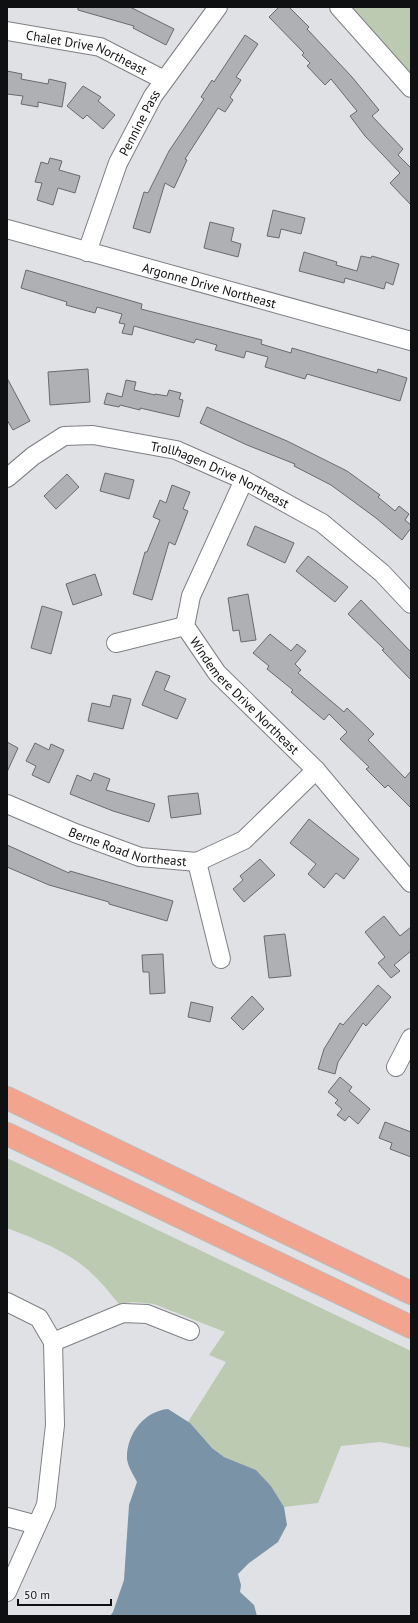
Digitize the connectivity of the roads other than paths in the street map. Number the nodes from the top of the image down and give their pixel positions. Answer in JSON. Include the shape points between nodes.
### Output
{"nodes":[{"id":1,"x":218,"y":7,"type":"edge"},
{"id":2,"x":339,"y":7,"type":"edge"},
{"id":3,"x":7,"y":31,"type":"edge"},
{"id":4,"x":164,"y":80,"type":"junction"},
{"id":5,"x":411,"y":88,"type":"edge"},
{"id":6,"x":7,"y":229,"type":"edge"},
{"id":7,"x":87,"y":252,"type":"junction"},
{"id":8,"x":411,"y":341,"type":"edge"},
{"id":9,"x":7,"y":478,"type":"edge"},
{"id":10,"x":244,"y":480,"type":"junction"},
{"id":11,"x":411,"y":604,"type":"edge"},
{"id":12,"x":185,"y":626,"type":"junction"},
{"id":13,"x":116,"y":643,"type":"dead end"},
{"id":14,"x":316,"y":770,"type":"junction"},
{"id":15,"x":7,"y":804,"type":"edge"},
{"id":16,"x":197,"y":862,"type":"junction"},
{"id":17,"x":411,"y":883,"type":"edge"},
{"id":18,"x":221,"y":959,"type":"dead end"},
{"id":19,"x":411,"y":1038,"type":"edge"},
{"id":20,"x":396,"y":1067,"type":"dead end"},
{"id":21,"x":7,"y":1098,"type":"edge"},
{"id":22,"x":7,"y":1134,"type":"edge"},
{"id":23,"x":411,"y":1293,"type":"edge"},
{"id":24,"x":7,"y":1302,"type":"edge"},
{"id":25,"x":411,"y":1327,"type":"edge"},
{"id":26,"x":190,"y":1331,"type":"dead end"},
{"id":27,"x":53,"y":1342,"type":"junction"},
{"id":28,"x":7,"y":1517,"type":"edge"},
{"id":29,"x":37,"y":1525,"type":"junction"},
{"id":30,"x":7,"y":1592,"type":"edge"}],
"edges":[{"from":1,"to":4,"type":"street","name":"Pennine Pass"},
{"from":2,"to":5,"type":"street"},
{"from":3,"to":4,"type":"street","name":"Chalet Drive Northeast","via":[[100,47]]},
{"from":4,"to":7,"type":"street","name":"Pennine Pass","via":[[118,163]]},
{"from":6,"to":7,"type":"street","name":"Argonne Drive Northeast"},
{"from":7,"to":8,"type":"street","name":"Argonne Drive Northeast"},
{"from":9,"to":10,"type":"street","name":"Trollhagen Drive Northeast","via":[[33,456],[64,436],[94,435],[176,450]]},
{"from":10,"to":11,"type":"street","name":"Trollhagen Drive Northeast","via":[[322,523],[382,573]]},
{"from":10,"to":12,"type":"street","name":"Windemere Drive Northeast","via":[[191,596]]},
{"from":12,"to":13,"type":"street"},
{"from":12,"to":14,"type":"street","name":"Windemere Drive Northeast","via":[[217,673]]},
{"from":14,"to":16,"type":"street","name":"Berne Road Northeast","via":[[244,840]]},
{"from":14,"to":17,"type":"street","name":"Windemere Drive Northeast"},
{"from":15,"to":16,"type":"street","name":"Berne Road Northeast","via":[[140,857]]},
{"from":16,"to":18,"type":"street"},
{"from":19,"to":20,"type":"street"},
{"from":21,"to":23,"type":"highway"},
{"from":22,"to":25,"type":"highway"},
{"from":24,"to":27,"type":"street","via":[[39,1318]]},
{"from":26,"to":27,"type":"street","via":[[147,1314],[123,1313]]},
{"from":27,"to":29,"type":"street","via":[[55,1425],[46,1505]]},
{"from":28,"to":29,"type":"street"},
{"from":29,"to":30,"type":"street"}]}
